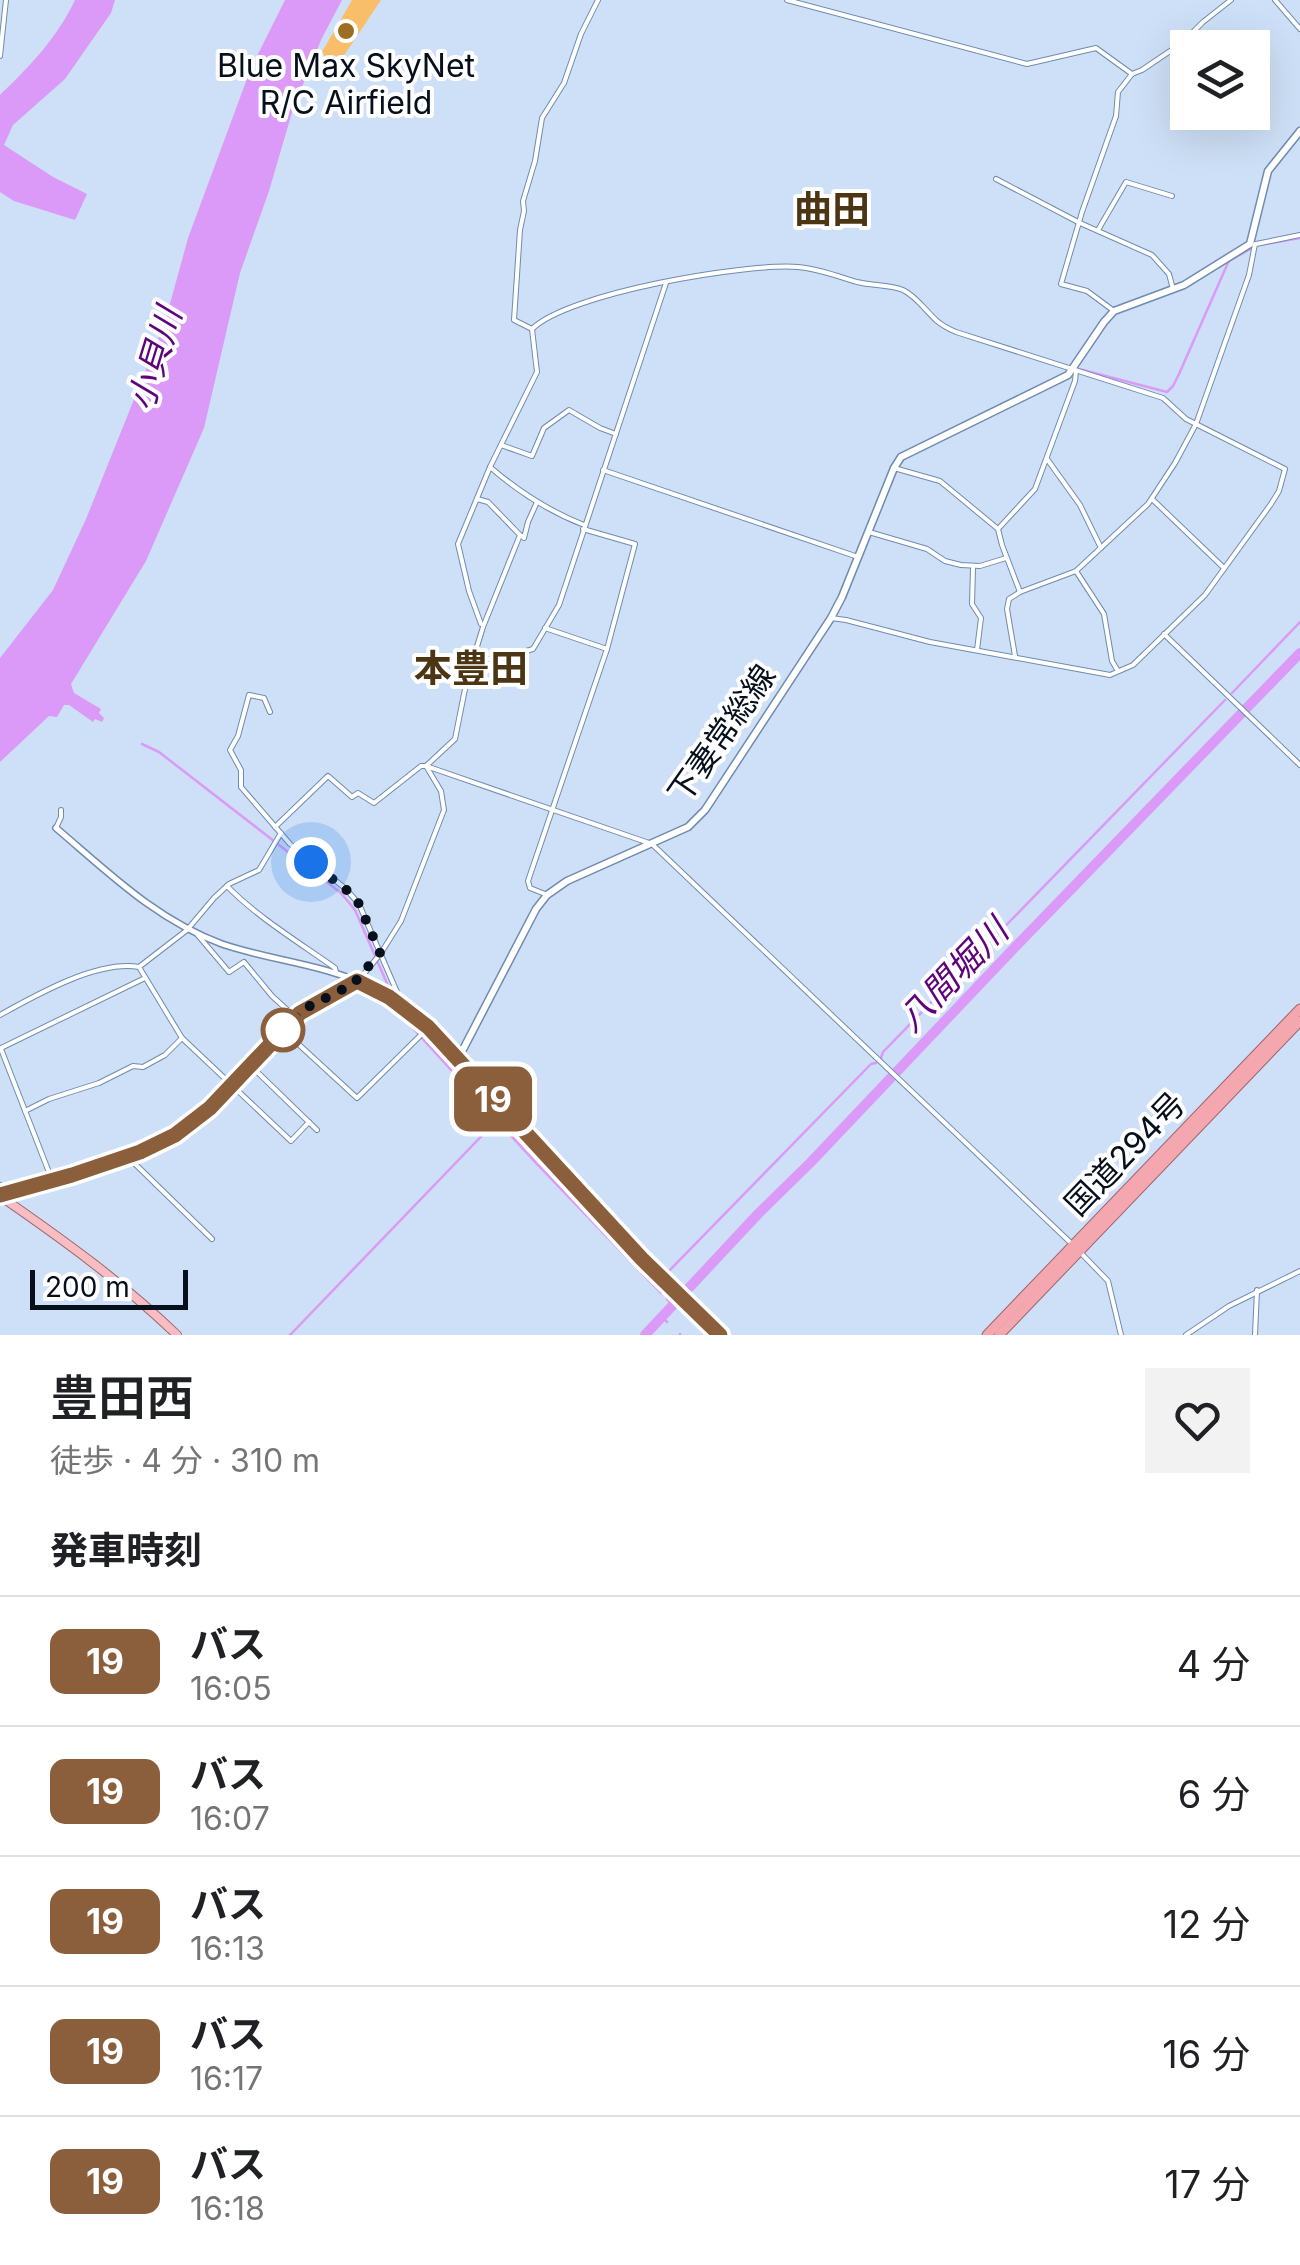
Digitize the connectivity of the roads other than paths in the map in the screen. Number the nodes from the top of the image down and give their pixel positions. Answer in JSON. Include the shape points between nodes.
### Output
{"nodes":[{"id":1,"x":6,"y":0,"type":"edge"},
{"id":2,"x":598,"y":0,"type":"edge"},
{"id":3,"x":787,"y":0,"type":"edge"},
{"id":4,"x":1231,"y":0,"type":"edge"},
{"id":5,"x":1274,"y":0,"type":"edge"},
{"id":6,"x":1300,"y":29,"type":"edge"},
{"id":7,"x":0,"y":56,"type":"edge"},
{"id":8,"x":1132,"y":74,"type":"junction"},
{"id":9,"x":1300,"y":131,"type":"edge"},
{"id":10,"x":996,"y":179,"type":"dead end"},
{"id":11,"x":1172,"y":196,"type":"dead end"},
{"id":12,"x":1080,"y":222,"type":"junction"},
{"id":13,"x":1098,"y":230,"type":"junction"},
{"id":14,"x":1300,"y":235,"type":"edge"},
{"id":15,"x":1253,"y":243,"type":"junction"},
{"id":16,"x":666,"y":283,"type":"junction"},
{"id":17,"x":1173,"y":289,"type":"junction"},
{"id":18,"x":1114,"y":312,"type":"junction"},
{"id":19,"x":532,"y":329,"type":"junction"},
{"id":20,"x":1075,"y":370,"type":"junction"},
{"id":21,"x":1196,"y":424,"type":"junction"},
{"id":22,"x":616,"y":434,"type":"junction"},
{"id":23,"x":501,"y":445,"type":"junction"},
{"id":24,"x":1046,"y":458,"type":"junction"},
{"id":25,"x":490,"y":468,"type":"junction"},
{"id":26,"x":894,"y":468,"type":"junction"},
{"id":27,"x":604,"y":470,"type":"junction"},
{"id":28,"x":1152,"y":498,"type":"junction"},
{"id":29,"x":476,"y":499,"type":"junction"},
{"id":30,"x":537,"y":502,"type":"junction"},
{"id":31,"x":584,"y":527,"type":"junction"},
{"id":32,"x":998,"y":529,"type":"junction"},
{"id":33,"x":868,"y":532,"type":"junction"},
{"id":34,"x":520,"y":535,"type":"junction"},
{"id":35,"x":1102,"y":549,"type":"junction"},
{"id":36,"x":858,"y":557,"type":"junction"},
{"id":37,"x":1006,"y":558,"type":"junction"},
{"id":38,"x":973,"y":566,"type":"junction"},
{"id":39,"x":1226,"y":569,"type":"junction"},
{"id":40,"x":1076,"y":571,"type":"junction"},
{"id":41,"x":1020,"y":592,"type":"junction"},
{"id":42,"x":831,"y":618,"type":"junction"},
{"id":43,"x":482,"y":626,"type":"junction"},
{"id":44,"x":545,"y":628,"type":"junction"},
{"id":45,"x":1164,"y":634,"type":"junction"},
{"id":46,"x":607,"y":649,"type":"junction"},
{"id":47,"x":977,"y":650,"type":"junction"},
{"id":48,"x":474,"y":656,"type":"junction"},
{"id":49,"x":1014,"y":656,"type":"junction"},
{"id":50,"x":1118,"y":672,"type":"junction"},
{"id":51,"x":270,"y":712,"type":"dead end"},
{"id":52,"x":1300,"y":765,"type":"edge"},
{"id":53,"x":426,"y":766,"type":"junction"},
{"id":54,"x":61,"y":810,"type":"dead end"},
{"id":55,"x":553,"y":810,"type":"junction"},
{"id":56,"x":275,"y":827,"type":"junction"},
{"id":57,"x":56,"y":828,"type":"joint"},
{"id":58,"x":279,"y":835,"type":"junction"},
{"id":59,"x":652,"y":844,"type":"junction"},
{"id":60,"x":227,"y":886,"type":"junction"},
{"id":61,"x":547,"y":894,"type":"junction"},
{"id":62,"x":187,"y":930,"type":"junction"},
{"id":63,"x":196,"y":933,"type":"junction"},
{"id":64,"x":380,"y":954,"type":"junction"},
{"id":65,"x":139,"y":966,"type":"junction"},
{"id":66,"x":336,"y":972,"type":"junction"},
{"id":67,"x":146,"y":978,"type":"junction"},
{"id":68,"x":357,"y":981,"type":"junction"},
{"id":69,"x":403,"y":1006,"type":"junction"},
{"id":70,"x":1300,"y":1009,"type":"edge"},
{"id":71,"x":0,"y":1015,"type":"edge"},
{"id":72,"x":295,"y":1017,"type":"junction"},
{"id":73,"x":1300,"y":1020,"type":"edge"},
{"id":74,"x":283,"y":1030,"type":"junction"},
{"id":75,"x":425,"y":1030,"type":"junction"},
{"id":76,"x":182,"y":1038,"type":"junction"},
{"id":77,"x":0,"y":1047,"type":"edge"},
{"id":78,"x":457,"y":1061,"type":"junction"},
{"id":79,"x":250,"y":1065,"type":"junction"},
{"id":80,"x":231,"y":1086,"type":"junction"},
{"id":81,"x":25,"y":1110,"type":"junction"},
{"id":82,"x":309,"y":1122,"type":"junction"},
{"id":83,"x":318,"y":1130,"type":"dead end"},
{"id":84,"x":127,"y":1156,"type":"junction"},
{"id":85,"x":52,"y":1180,"type":"junction"},
{"id":86,"x":0,"y":1185,"type":"edge"},
{"id":87,"x":11,"y":1192,"type":"junction"},
{"id":88,"x":0,"y":1195,"type":"edge"},
{"id":89,"x":212,"y":1239,"type":"dead end"},
{"id":90,"x":1076,"y":1248,"type":"junction"},
{"id":91,"x":1300,"y":1271,"type":"edge"},
{"id":92,"x":1257,"y":1290,"type":"junction"},
{"id":93,"x":177,"y":1335,"type":"edge"},
{"id":94,"x":720,"y":1335,"type":"edge"},
{"id":95,"x":987,"y":1335,"type":"edge"},
{"id":96,"x":998,"y":1335,"type":"edge"},
{"id":97,"x":1121,"y":1335,"type":"edge"},
{"id":98,"x":1186,"y":1335,"type":"edge"},
{"id":99,"x":1255,"y":1335,"type":"edge"}],
"edges":[{"from":1,"to":7,"type":"street"},
{"from":2,"to":19,"type":"street","via":[[564,83],[543,113],[523,201],[514,320]]},
{"from":3,"to":8,"type":"street","via":[[1027,64],[1096,48]]},
{"from":4,"to":8,"type":"street","via":[[1182,43]]},
{"from":5,"to":6,"type":"street"},
{"from":8,"to":12,"type":"street","via":[[1118,92]]},
{"from":9,"to":15,"type":"main road","via":[[1268,172]]},
{"from":10,"to":12,"type":"street"},
{"from":11,"to":13,"type":"street","via":[[1126,182]]},
{"from":12,"to":13,"type":"street"},
{"from":12,"to":18,"type":"street","via":[[1061,284],[1087,291]]},
{"from":13,"to":17,"type":"street","via":[[1152,255]]},
{"from":14,"to":15,"type":"street"},
{"from":15,"to":17,"type":"main road"},
{"from":15,"to":21,"type":"street","via":[[1249,275]]},
{"from":16,"to":19,"type":"street","via":[[585,302]]},
{"from":16,"to":20,"type":"street","via":[[766,267],[828,272],[904,290],[956,332]]},
{"from":16,"to":22,"type":"street"},
{"from":17,"to":18,"type":"main road"},
{"from":18,"to":20,"type":"main road"},
{"from":19,"to":23,"type":"street","via":[[536,372]]},
{"from":20,"to":21,"type":"street","via":[[1163,398]]},
{"from":20,"to":24,"type":"street"},
{"from":20,"to":26,"type":"main road","via":[[913,450]]},
{"from":21,"to":28,"type":"street"},
{"from":21,"to":39,"type":"street","via":[[1285,468],[1271,504]]},
{"from":22,"to":23,"type":"street","via":[[569,410],[544,428],[532,456]]},
{"from":22,"to":27,"type":"street"},
{"from":23,"to":25,"type":"street"},
{"from":24,"to":32,"type":"street","via":[[1035,489]]},
{"from":24,"to":35,"type":"street"},
{"from":25,"to":29,"type":"street"},
{"from":25,"to":30,"type":"street"},
{"from":26,"to":32,"type":"street","via":[[940,481]]},
{"from":26,"to":33,"type":"main road","name":"下妻常総線"},
{"from":27,"to":31,"type":"street"},
{"from":27,"to":36,"type":"street"},
{"from":28,"to":35,"type":"street"},
{"from":28,"to":39,"type":"street"},
{"from":29,"to":34,"type":"street","via":[[488,502]]},
{"from":29,"to":43,"type":"street","via":[[458,544]]},
{"from":30,"to":31,"type":"street"},
{"from":30,"to":34,"type":"street"},
{"from":31,"to":44,"type":"street"},
{"from":31,"to":46,"type":"street","via":[[635,544]]},
{"from":32,"to":37,"type":"street"},
{"from":33,"to":36,"type":"main road","name":"下妻常総線"},
{"from":33,"to":38,"type":"street"},
{"from":34,"to":43,"type":"street"},
{"from":35,"to":40,"type":"street"},
{"from":36,"to":42,"type":"main road","name":"下妻常総線"},
{"from":37,"to":38,"type":"street"},
{"from":37,"to":41,"type":"street"},
{"from":38,"to":47,"type":"street"},
{"from":39,"to":45,"type":"street"},
{"from":40,"to":41,"type":"street"},
{"from":40,"to":50,"type":"street","via":[[1104,614]]},
{"from":41,"to":49,"type":"street","via":[[1007,609]]},
{"from":42,"to":47,"type":"street"},
{"from":42,"to":59,"type":"main road","name":"下妻常総線","via":[[705,810],[688,828]]},
{"from":43,"to":48,"type":"street"},
{"from":44,"to":46,"type":"street"},
{"from":44,"to":48,"type":"street","via":[[533,649],[495,660]]},
{"from":45,"to":50,"type":"street"},
{"from":45,"to":52,"type":"street"},
{"from":46,"to":55,"type":"street"},
{"from":47,"to":49,"type":"street"},
{"from":48,"to":53,"type":"street","via":[[455,739]]},
{"from":49,"to":50,"type":"street"},
{"from":51,"to":56,"type":"street","via":[[264,698],[249,696],[230,750],[241,770],[240,787]]},
{"from":53,"to":55,"type":"street"},
{"from":53,"to":56,"type":"street","via":[[374,803],[358,793],[352,797],[328,776]]},
{"from":53,"to":64,"type":"street","via":[[444,810],[407,910]]},
{"from":54,"to":57,"type":"street"},
{"from":55,"to":59,"type":"street"},
{"from":55,"to":61,"type":"street","via":[[528,881]]},
{"from":56,"to":58,"type":"street"},
{"from":57,"to":62,"type":"street","via":[[144,903]]},
{"from":58,"to":60,"type":"street","via":[[259,870]]},
{"from":58,"to":64,"type":"street","via":[[354,896]]},
{"from":59,"to":61,"type":"main road","name":"下妻常総線"},
{"from":59,"to":90,"type":"street"},
{"from":60,"to":62,"type":"street"},
{"from":60,"to":66,"type":"street"},
{"from":61,"to":78,"type":"main road"},
{"from":62,"to":63,"type":"street"},
{"from":62,"to":65,"type":"street"},
{"from":63,"to":66,"type":"street"},
{"from":63,"to":72,"type":"street","via":[[230,972],[244,962]]},
{"from":64,"to":68,"type":"street"},
{"from":64,"to":69,"type":"street"},
{"from":65,"to":67,"type":"street"},
{"from":65,"to":71,"type":"street","via":[[120,964],[79,977]]},
{"from":66,"to":68,"type":"street"},
{"from":67,"to":76,"type":"street"},
{"from":67,"to":77,"type":"street"},
{"from":68,"to":69,"type":"main road"},
{"from":68,"to":72,"type":"main road"},
{"from":69,"to":75,"type":"main road"},
{"from":70,"to":90,"type":"highway","name":"国道294号"},
{"from":72,"to":74,"type":"main road"},
{"from":73,"to":90,"type":"highway","name":"国道294号"},
{"from":74,"to":75,"type":"street","via":[[357,1098]]},
{"from":74,"to":79,"type":"main road"},
{"from":75,"to":78,"type":"main road"},
{"from":76,"to":80,"type":"street"},
{"from":76,"to":81,"type":"street","via":[[143,1066]]},
{"from":77,"to":81,"type":"street"},
{"from":78,"to":94,"type":"street"},
{"from":79,"to":80,"type":"main road"},
{"from":79,"to":82,"type":"street"},
{"from":80,"to":82,"type":"street","via":[[291,1142]]},
{"from":80,"to":84,"type":"main road","via":[[175,1135]]},
{"from":81,"to":85,"type":"street"},
{"from":82,"to":83,"type":"street"},
{"from":84,"to":85,"type":"main road"},
{"from":84,"to":89,"type":"street"},
{"from":85,"to":87,"type":"main road"},
{"from":86,"to":87,"type":"street"},
{"from":87,"to":88,"type":"main road"},
{"from":88,"to":93,"type":"main road","via":[[102,1268]]},
{"from":90,"to":95,"type":"highway","name":"国道294号"},
{"from":90,"to":96,"type":"highway","name":"国道294号"},
{"from":90,"to":97,"type":"street","via":[[1108,1281]]},
{"from":91,"to":92,"type":"street"},
{"from":92,"to":98,"type":"street"},
{"from":92,"to":99,"type":"street"}]}
